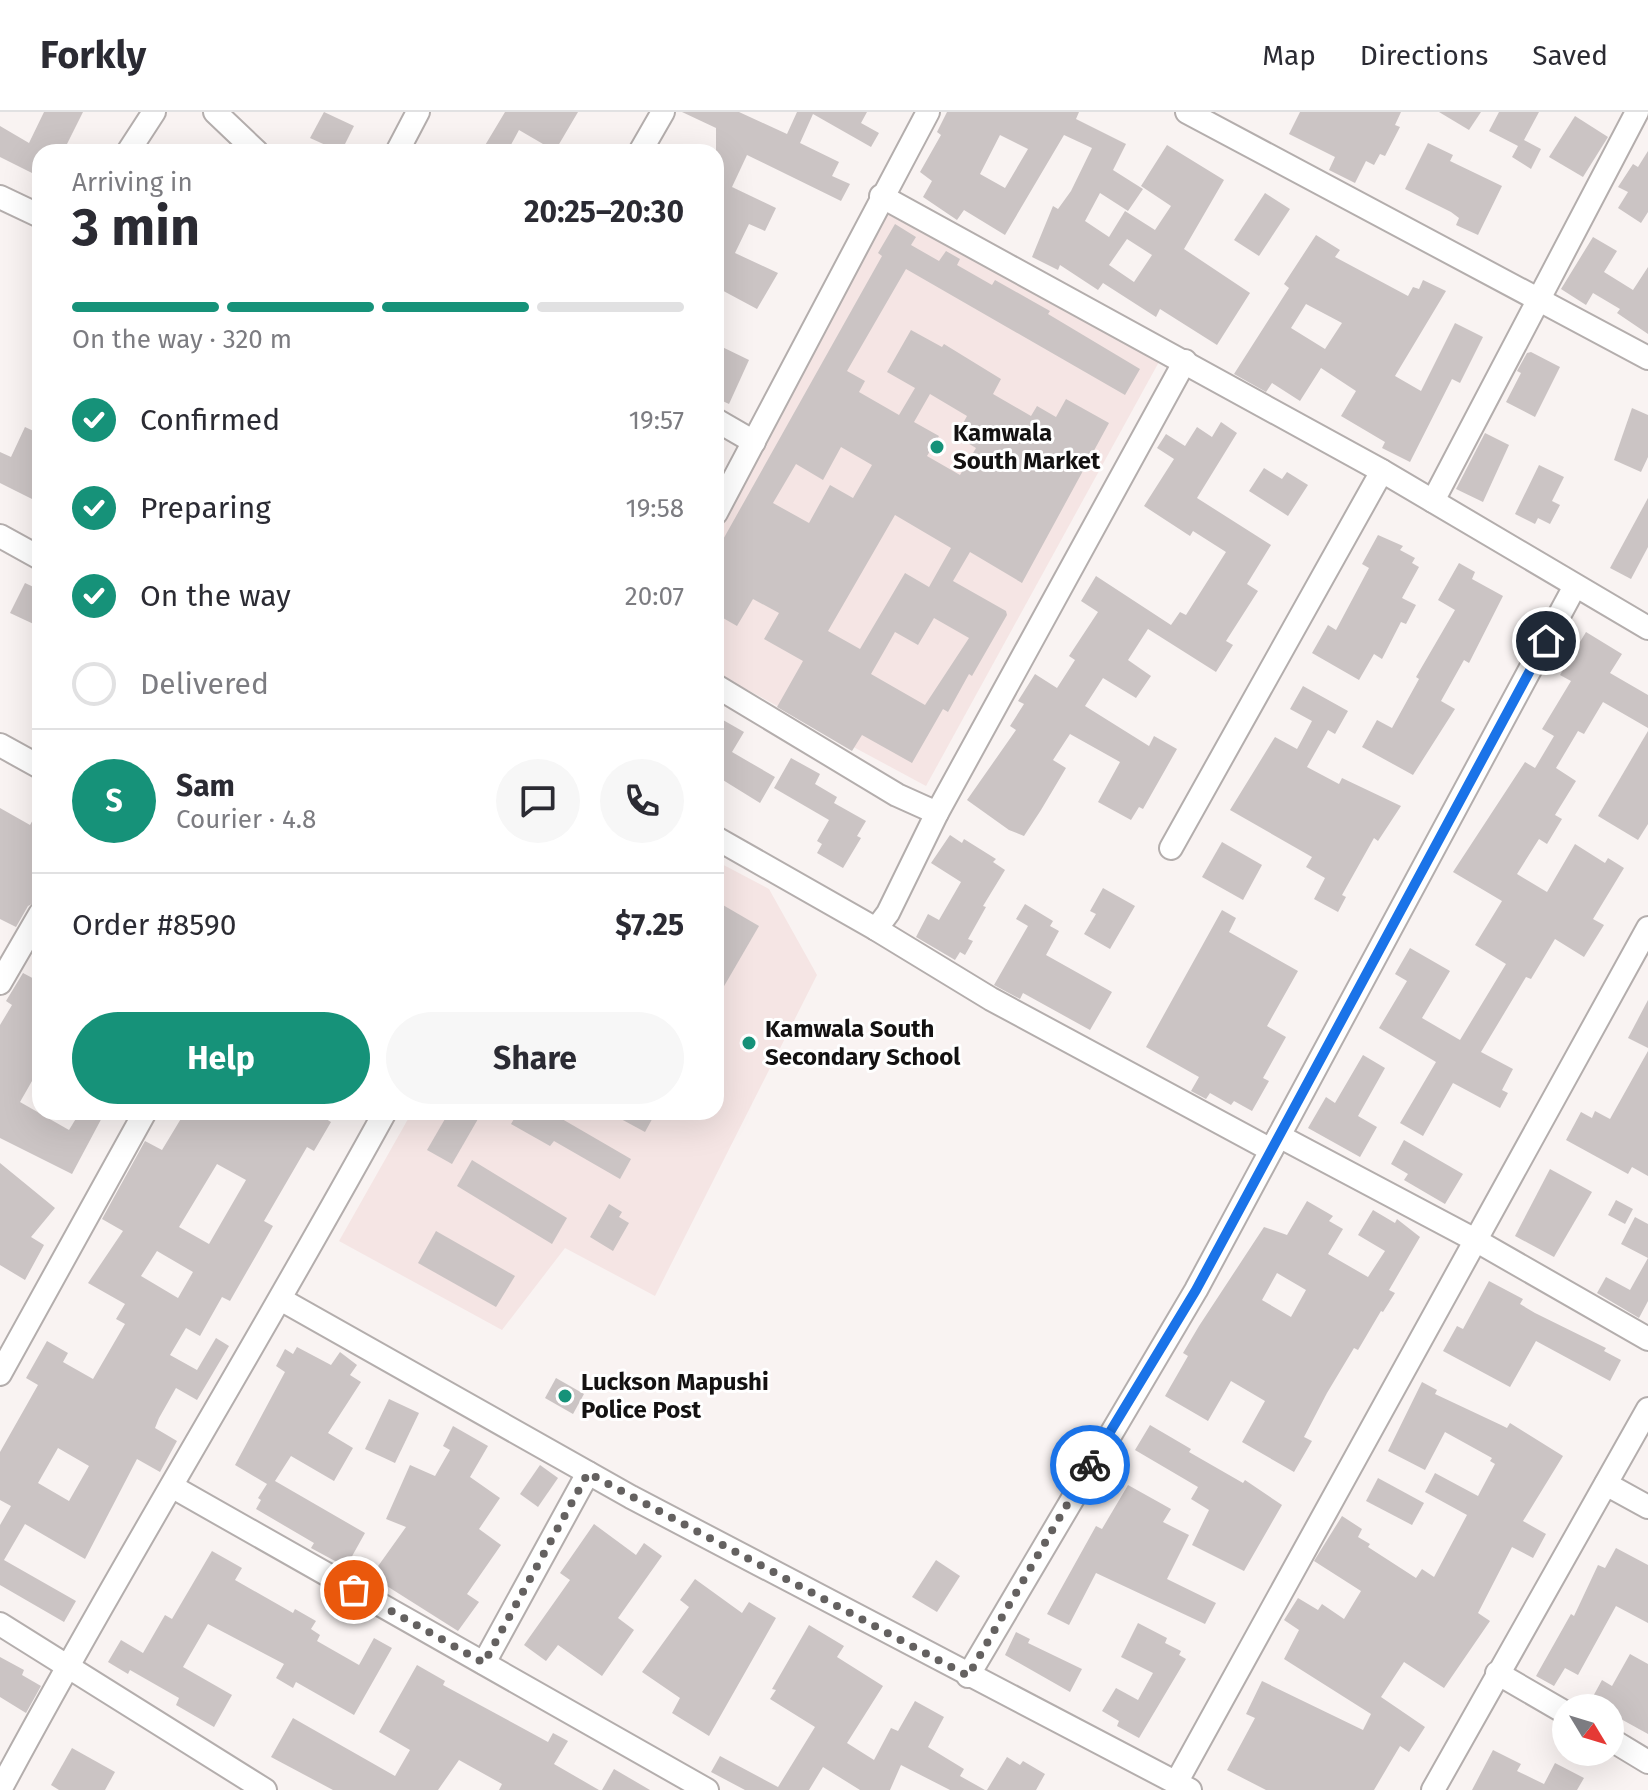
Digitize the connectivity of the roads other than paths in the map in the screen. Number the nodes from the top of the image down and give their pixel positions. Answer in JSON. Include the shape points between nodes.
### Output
{"nodes":[{"id":1,"x":154,"y":112,"type":"edge"},
{"id":2,"x":215,"y":112,"type":"edge"},
{"id":3,"x":418,"y":112,"type":"edge"},
{"id":4,"x":663,"y":112,"type":"edge"},
{"id":5,"x":928,"y":112,"type":"edge"},
{"id":6,"x":1187,"y":112,"type":"edge"},
{"id":7,"x":1637,"y":112,"type":"edge"},
{"id":8,"x":133,"y":144,"type":"edge"},
{"id":9,"x":249,"y":144,"type":"edge"},
{"id":10,"x":401,"y":144,"type":"edge"},
{"id":11,"x":645,"y":144,"type":"edge"},
{"id":12,"x":881,"y":196,"type":"junction"},
{"id":13,"x":0,"y":197,"type":"edge"},
{"id":14,"x":32,"y":212,"type":"edge"},
{"id":15,"x":1536,"y":300,"type":"junction"},
{"id":16,"x":1648,"y":358,"type":"edge"},
{"id":17,"x":1185,"y":361,"type":"junction"},
{"id":18,"x":724,"y":425,"type":"edge"},
{"id":19,"x":754,"y":442,"type":"junction"},
{"id":20,"x":1382,"y":471,"type":"junction"},
{"id":21,"x":724,"y":498,"type":"edge"},
{"id":22,"x":1433,"y":501,"type":"junction"},
{"id":23,"x":0,"y":536,"type":"edge"},
{"id":24,"x":32,"y":554,"type":"edge"},
{"id":25,"x":1575,"y":586,"type":"junction"},
{"id":26,"x":1648,"y":628,"type":"edge"},
{"id":27,"x":724,"y":691,"type":"edge"},
{"id":28,"x":0,"y":745,"type":"edge"},
{"id":29,"x":32,"y":763,"type":"edge"},
{"id":30,"x":937,"y":813,"type":"junction"},
{"id":31,"x":724,"y":843,"type":"edge"},
{"id":32,"x":1171,"y":848,"type":"dead end"},
{"id":33,"x":32,"y":927,"type":"edge"},
{"id":34,"x":1648,"y":928,"type":"edge"},
{"id":35,"x":876,"y":929,"type":"junction"},
{"id":36,"x":2,"y":975,"type":"edge"},
{"id":37,"x":140,"y":1120,"type":"edge"},
{"id":38,"x":381,"y":1120,"type":"edge"},
{"id":39,"x":1275,"y":1143,"type":"junction"},
{"id":40,"x":1477,"y":1241,"type":"junction"},
{"id":41,"x":282,"y":1300,"type":"junction"},
{"id":42,"x":1648,"y":1339,"type":"edge"},
{"id":43,"x":2,"y":1365,"type":"edge"},
{"id":44,"x":1648,"y":1409,"type":"edge"},
{"id":45,"x":588,"y":1473,"type":"junction"},
{"id":46,"x":1606,"y":1484,"type":"junction"},
{"id":47,"x":173,"y":1487,"type":"junction"},
{"id":48,"x":1648,"y":1507,"type":"edge"},
{"id":49,"x":0,"y":1624,"type":"edge"},
{"id":50,"x":484,"y":1663,"type":"junction"},
{"id":51,"x":67,"y":1665,"type":"junction"},
{"id":52,"x":1497,"y":1673,"type":"junction"},
{"id":53,"x":968,"y":1676,"type":"junction"},
{"id":54,"x":1552,"y":1705,"type":"edge"},
{"id":55,"x":1624,"y":1747,"type":"edge"},
{"id":56,"x":1648,"y":1762,"type":"edge"},
{"id":57,"x":682,"y":1784,"type":"edge"},
{"id":58,"x":1183,"y":1786,"type":"edge"},
{"id":59,"x":0,"y":1790,"type":"edge"},
{"id":60,"x":265,"y":1790,"type":"edge"},
{"id":61,"x":707,"y":1790,"type":"edge"},
{"id":62,"x":1433,"y":1790,"type":"edge"}],
"edges":[{"from":1,"to":8,"type":"street"},
{"from":2,"to":9,"type":"street"},
{"from":3,"to":10,"type":"street"},
{"from":4,"to":11,"type":"street"},
{"from":5,"to":12,"type":"street"},
{"from":6,"to":15,"type":"street"},
{"from":7,"to":15,"type":"street"},
{"from":12,"to":17,"type":"street"},
{"from":12,"to":19,"type":"street"},
{"from":13,"to":14,"type":"street"},
{"from":15,"to":16,"type":"street"},
{"from":15,"to":22,"type":"street"},
{"from":17,"to":20,"type":"street"},
{"from":17,"to":30,"type":"street"},
{"from":18,"to":19,"type":"street"},
{"from":19,"to":21,"type":"street"},
{"from":20,"to":22,"type":"street"},
{"from":20,"to":32,"type":"street"},
{"from":22,"to":25,"type":"street"},
{"from":23,"to":24,"type":"street"},
{"from":25,"to":26,"type":"street"},
{"from":25,"to":39,"type":"street"},
{"from":27,"to":30,"type":"street","via":[[897,795]]},
{"from":28,"to":29,"type":"street"},
{"from":30,"to":35,"type":"street"},
{"from":31,"to":35,"type":"street"},
{"from":33,"to":36,"type":"street"},
{"from":34,"to":40,"type":"street"},
{"from":35,"to":39,"type":"street","via":[[991,999]]},
{"from":37,"to":43,"type":"street"},
{"from":38,"to":41,"type":"street"},
{"from":39,"to":40,"type":"street"},
{"from":39,"to":53,"type":"street","via":[[1196,1290]]},
{"from":40,"to":42,"type":"street"},
{"from":40,"to":58,"type":"street"},
{"from":41,"to":45,"type":"street"},
{"from":41,"to":47,"type":"street"},
{"from":44,"to":46,"type":"street"},
{"from":45,"to":50,"type":"street"},
{"from":45,"to":53,"type":"street"},
{"from":46,"to":48,"type":"street"},
{"from":46,"to":52,"type":"street"},
{"from":47,"to":50,"type":"street"},
{"from":47,"to":51,"type":"street"},
{"from":49,"to":51,"type":"street"},
{"from":50,"to":57,"type":"street"},
{"from":51,"to":59,"type":"street"},
{"from":51,"to":60,"type":"street"},
{"from":52,"to":54,"type":"street"},
{"from":52,"to":62,"type":"street"},
{"from":53,"to":58,"type":"street"},
{"from":55,"to":56,"type":"street"},
{"from":57,"to":61,"type":"street"}]}
